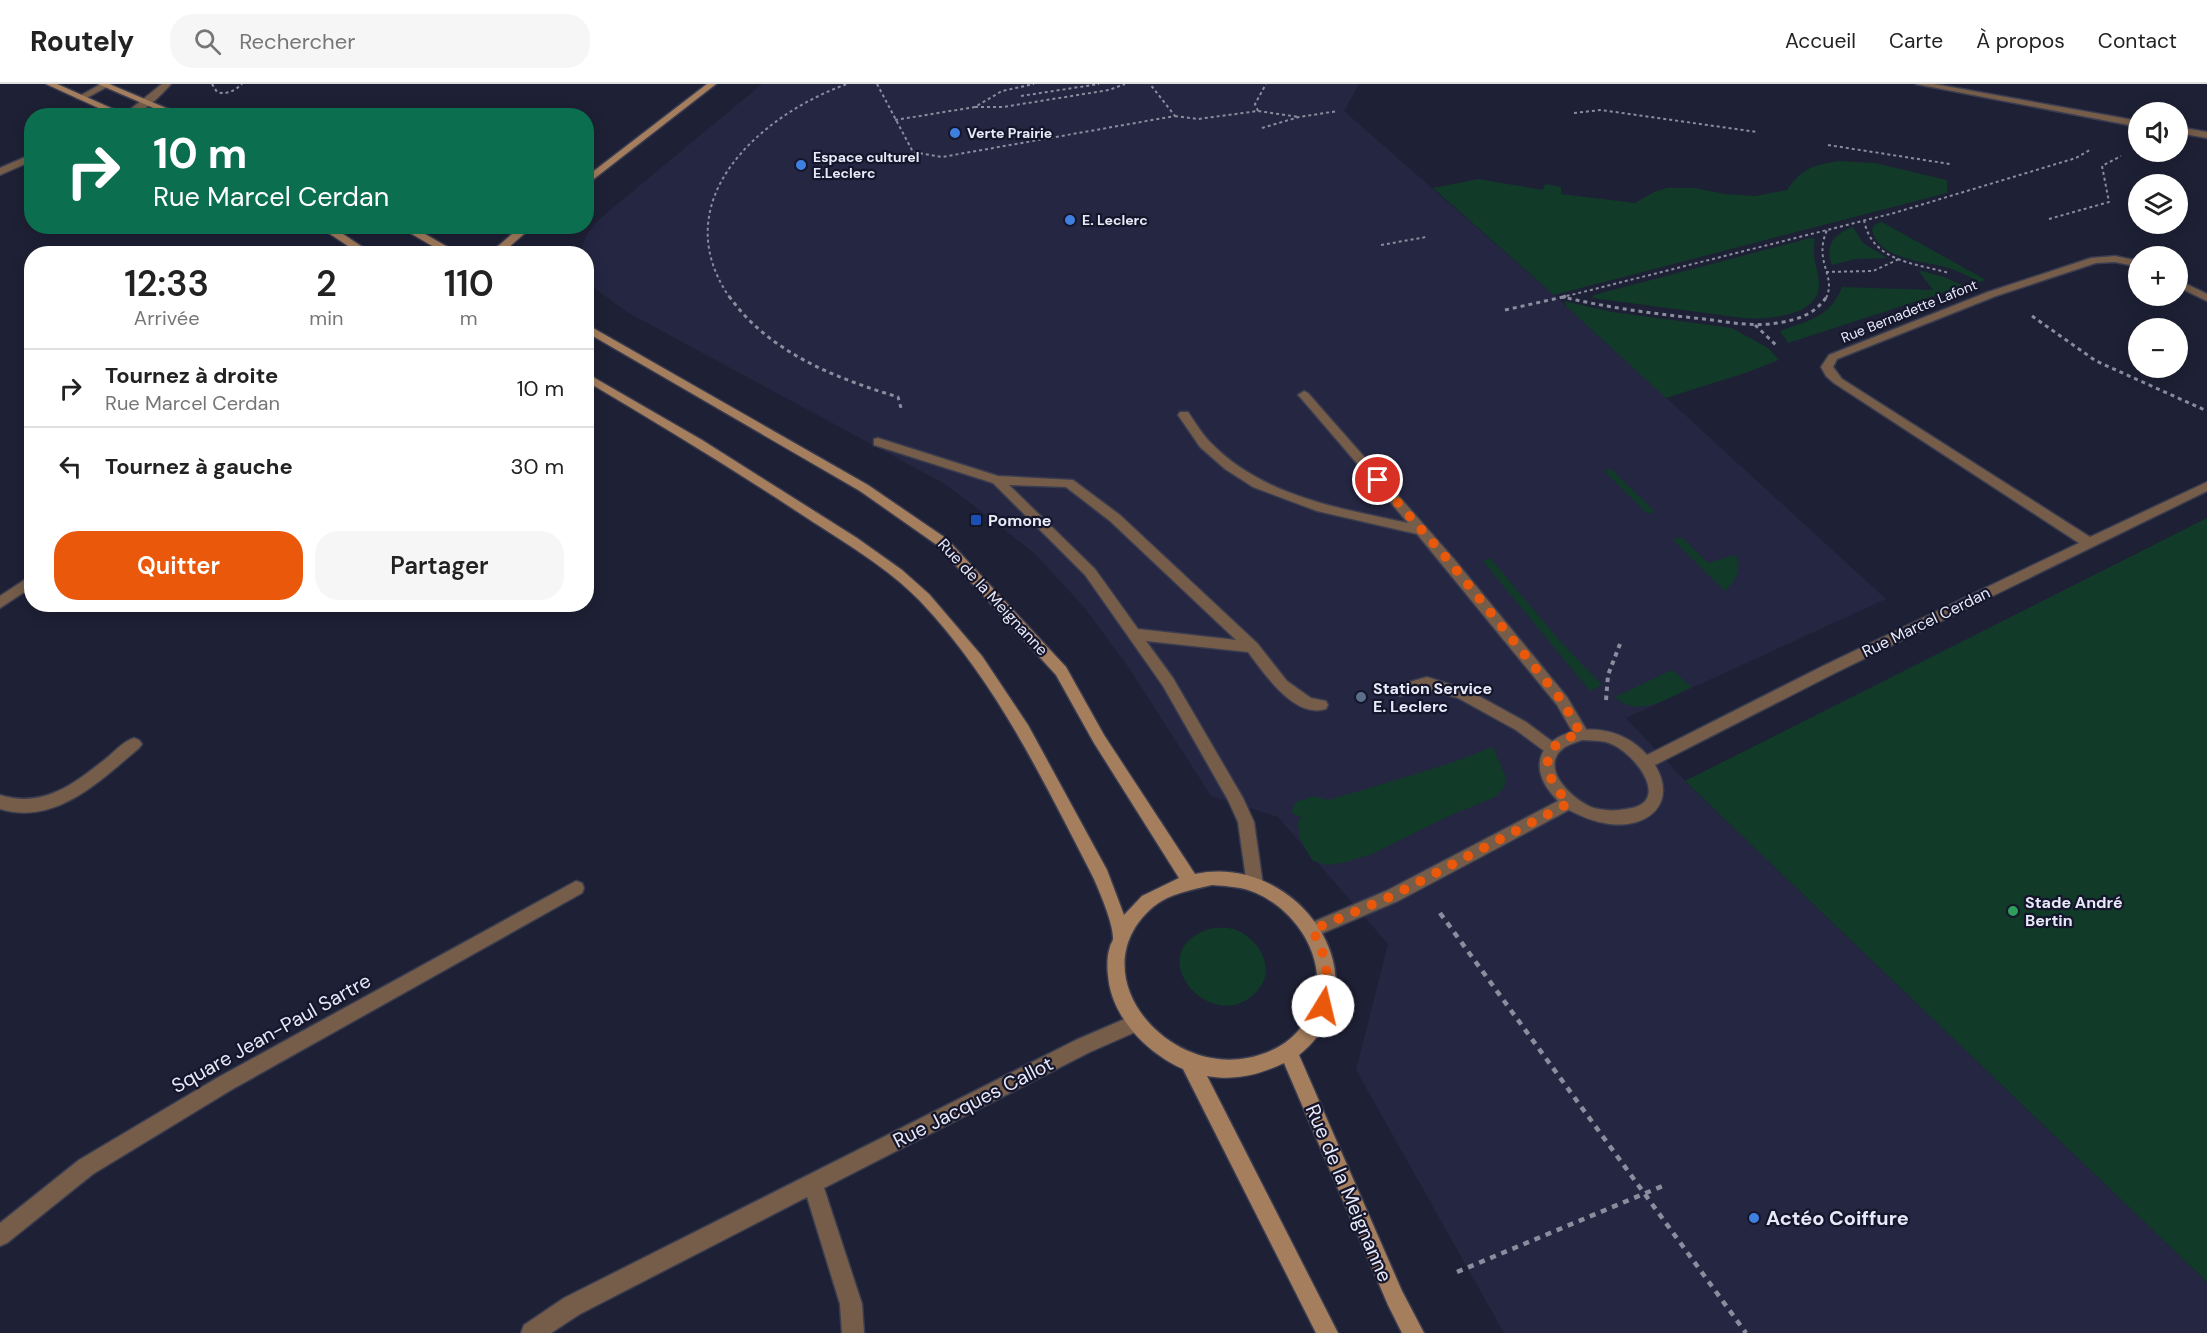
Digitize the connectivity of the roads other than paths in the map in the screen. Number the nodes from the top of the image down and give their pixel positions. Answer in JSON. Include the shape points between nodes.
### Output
{"nodes":[{"id":1,"x":50,"y":84,"type":"edge"},
{"id":2,"x":105,"y":84,"type":"edge"},
{"id":3,"x":167,"y":84,"type":"edge"},
{"id":4,"x":712,"y":84,"type":"edge"},
{"id":5,"x":1920,"y":84,"type":"edge"},
{"id":6,"x":1984,"y":85,"type":"edge"},
{"id":7,"x":1979,"y":96,"type":"junction"},
{"id":8,"x":80,"y":98,"type":"junction"},
{"id":9,"x":146,"y":103,"type":"junction"},
{"id":10,"x":105,"y":108,"type":"edge"},
{"id":11,"x":138,"y":108,"type":"edge"},
{"id":12,"x":159,"y":108,"type":"edge"},
{"id":13,"x":2128,"y":122,"type":"edge"},
{"id":14,"x":2188,"y":132,"type":"edge"},
{"id":15,"x":2207,"y":135,"type":"edge"},
{"id":16,"x":24,"y":161,"type":"edge"},
{"id":17,"x":0,"y":172,"type":"edge"},
{"id":18,"x":594,"y":176,"type":"edge"},
{"id":19,"x":336,"y":234,"type":"edge"},
{"id":20,"x":418,"y":234,"type":"edge"},
{"id":21,"x":518,"y":234,"type":"edge"},
{"id":22,"x":355,"y":246,"type":"edge"},
{"id":23,"x":440,"y":246,"type":"edge"},
{"id":24,"x":504,"y":246,"type":"edge"},
{"id":25,"x":2128,"y":262,"type":"edge"},
{"id":26,"x":2188,"y":288,"type":"edge"},
{"id":27,"x":2207,"y":297,"type":"edge"},
{"id":28,"x":594,"y":332,"type":"edge"},
{"id":29,"x":594,"y":381,"type":"edge"},
{"id":30,"x":1304,"y":395,"type":"dead end"},
{"id":31,"x":1184,"y":415,"type":"dead end"},
{"id":32,"x":878,"y":442,"type":"dead end"},
{"id":33,"x":998,"y":480,"type":"junction"},
{"id":34,"x":2207,"y":486,"type":"edge"},
{"id":35,"x":1423,"y":531,"type":"junction"},
{"id":36,"x":2089,"y":543,"type":"junction"},
{"id":37,"x":24,"y":586,"type":"edge"},
{"id":38,"x":0,"y":603,"type":"edge"},
{"id":39,"x":1134,"y":634,"type":"junction"},
{"id":40,"x":1252,"y":647,"type":"junction"},
{"id":41,"x":1400,"y":690,"type":"dead end"},
{"id":42,"x":1321,"y":705,"type":"dead end"},
{"id":43,"x":1581,"y":734,"type":"junction"},
{"id":44,"x":134,"y":744,"type":"dead end"},
{"id":45,"x":1552,"y":749,"type":"junction"},
{"id":46,"x":1647,"y":762,"type":"junction"},
{"id":47,"x":0,"y":802,"type":"edge"},
{"id":48,"x":1569,"y":803,"type":"junction"},
{"id":49,"x":1190,"y":881,"type":"junction"},
{"id":50,"x":1255,"y":885,"type":"junction"},
{"id":51,"x":576,"y":888,"type":"dead end"},
{"id":52,"x":1312,"y":930,"type":"junction"},
{"id":53,"x":1121,"y":936,"type":"junction"},
{"id":54,"x":1134,"y":1024,"type":"junction"},
{"id":55,"x":1288,"y":1051,"type":"junction"},
{"id":56,"x":1190,"y":1063,"type":"junction"},
{"id":57,"x":812,"y":1183,"type":"junction"},
{"id":58,"x":0,"y":1236,"type":"edge"},
{"id":59,"x":532,"y":1333,"type":"edge"},
{"id":60,"x":853,"y":1333,"type":"edge"},
{"id":61,"x":1327,"y":1333,"type":"edge"},
{"id":62,"x":1413,"y":1333,"type":"edge"}],
"edges":[{"from":1,"to":8,"type":"main road"},
{"from":2,"to":8,"type":"street"},
{"from":2,"to":9,"type":"main road"},
{"from":3,"to":9,"type":"street"},
{"from":4,"to":18,"type":"main road"},
{"from":5,"to":7,"type":"street"},
{"from":6,"to":7,"type":"street"},
{"from":7,"to":13,"type":"street"},
{"from":8,"to":10,"type":"main road"},
{"from":9,"to":11,"type":"street"},
{"from":9,"to":12,"type":"main road"},
{"from":14,"to":15,"type":"street"},
{"from":16,"to":17,"type":"street"},
{"from":19,"to":22,"type":"main road"},
{"from":20,"to":23,"type":"main road"},
{"from":21,"to":24,"type":"main road"},
{"from":25,"to":36,"type":"street","name":"Rue Bernadette Lafont","via":[[2095,260],[2002,290],[1833,357],[1827,367],[1838,381]]},
{"from":26,"to":27,"type":"street"},
{"from":28,"to":49,"type":"main road","name":"Rue de la Meignanne","via":[[864,488],[942,542],[1061,671],[1099,739]]},
{"from":29,"to":53,"type":"main road","via":[[833,529],[924,596],[1017,716],[1101,875]]},
{"from":30,"to":35,"type":"street"},
{"from":31,"to":35,"type":"street","via":[[1213,455],[1266,489],[1301,502]]},
{"from":32,"to":33,"type":"street"},
{"from":33,"to":39,"type":"street","via":[[1090,572]]},
{"from":33,"to":40,"type":"street","via":[[1069,483],[1115,518]]},
{"from":34,"to":36,"type":"street","name":"Rue Marcel Cerdan"},
{"from":35,"to":43,"type":"street","via":[[1562,701]]},
{"from":36,"to":46,"type":"street","name":"Rue Marcel Cerdan"},
{"from":37,"to":38,"type":"street"},
{"from":39,"to":40,"type":"street"},
{"from":39,"to":50,"type":"street","via":[[1168,682],[1235,798],[1246,822]]},
{"from":40,"to":42,"type":"street","via":[[1282,685],[1294,695]]},
{"from":41,"to":45,"type":"street","via":[[1427,683],[1463,694],[1521,726]]},
{"from":43,"to":45,"type":"street","via":[[1559,741]]},
{"from":43,"to":46,"type":"street","via":[[1617,740]]},
{"from":44,"to":47,"type":"street","via":[[65,795],[42,806],[12,808]]},
{"from":45,"to":48,"type":"street","via":[[1547,761],[1548,775],[1555,790]]},
{"from":46,"to":48,"type":"street","via":[[1656,784],[1656,796],[1639,814],[1623,819],[1604,818]]},
{"from":48,"to":52,"type":"street","via":[[1392,896]]},
{"from":49,"to":50,"type":"main road","via":[[1222,878]]},
{"from":49,"to":53,"type":"main road","via":[[1153,896],[1134,914]]},
{"from":50,"to":52,"type":"main road","via":[[1288,903]]},
{"from":51,"to":58,"type":"street","name":"Square Jean-Paul Sartre","via":[[224,1084],[96,1161]]},
{"from":52,"to":55,"type":"main road","via":[[1325,962],[1326,995],[1313,1026]]},
{"from":53,"to":54,"type":"main road","via":[[1116,960],[1117,987]]},
{"from":54,"to":56,"type":"main road","via":[[1159,1047]]},
{"from":54,"to":57,"type":"street","name":"Rue Jacques Callot"},
{"from":55,"to":56,"type":"main road","via":[[1242,1068]]},
{"from":55,"to":62,"type":"main road","name":"Rue de la Meignanne"},
{"from":56,"to":61,"type":"main road"},
{"from":57,"to":59,"type":"street","name":"Rue Jacques Callot","via":[[572,1306]]},
{"from":57,"to":60,"type":"street","via":[[851,1304]]}]}
